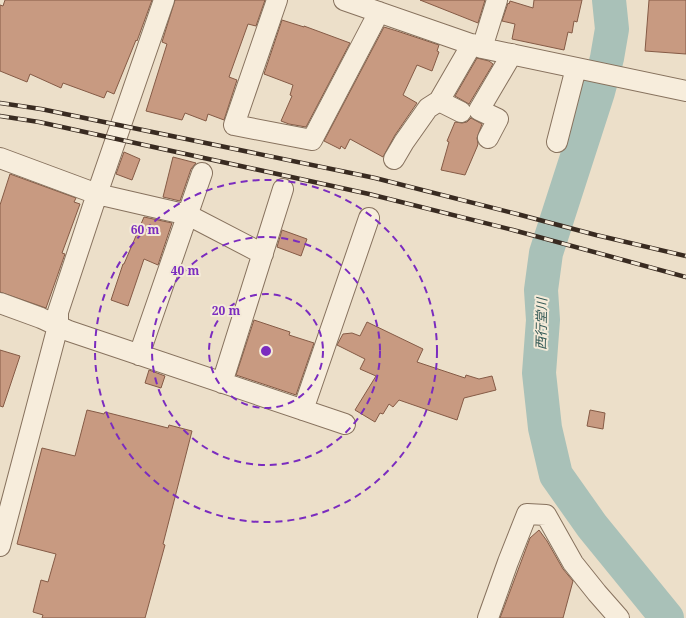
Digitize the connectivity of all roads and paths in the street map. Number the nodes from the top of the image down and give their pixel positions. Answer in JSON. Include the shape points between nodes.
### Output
{"nodes":[{"id":1,"x":164,"y":0,"type":"edge"},
{"id":2,"x":277,"y":0,"type":"edge"},
{"id":3,"x":344,"y":0,"type":"edge"},
{"id":4,"x":497,"y":0,"type":"edge"},
{"id":5,"x":379,"y":12,"type":"junction"},
{"id":6,"x":477,"y":46,"type":"junction"},
{"id":7,"x":512,"y":54,"type":"junction"},
{"id":8,"x":581,"y":69,"type":"junction"},
{"id":9,"x":686,"y":91,"type":"edge"},
{"id":10,"x":439,"y":102,"type":"junction"},
{"id":11,"x":461,"y":112,"type":"dead end"},
{"id":12,"x":488,"y":138,"type":"dead end"},
{"id":13,"x":557,"y":142,"type":"dead end"},
{"id":14,"x":0,"y":158,"type":"edge"},
{"id":15,"x":394,"y":160,"type":"dead end"},
{"id":16,"x":202,"y":174,"type":"dead end"},
{"id":17,"x":283,"y":189,"type":"dead end"},
{"id":18,"x":97,"y":194,"type":"junction"},
{"id":19,"x":188,"y":215,"type":"junction"},
{"id":20,"x":369,"y":218,"type":"dead end"},
{"id":21,"x":263,"y":254,"type":"junction"},
{"id":22,"x":0,"y":303,"type":"edge"},
{"id":23,"x":58,"y":326,"type":"junction"},
{"id":24,"x":138,"y":355,"type":"junction"},
{"id":25,"x":222,"y":383,"type":"junction"},
{"id":26,"x":303,"y":410,"type":"junction"},
{"id":27,"x":345,"y":424,"type":"dead end"},
{"id":28,"x":0,"y":546,"type":"edge"},
{"id":29,"x":488,"y":618,"type":"edge"},
{"id":30,"x":619,"y":618,"type":"edge"}],
"edges":[{"from":1,"to":18,"type":"street"},
{"from":2,"to":5,"type":"street","via":[[234,125],[312,140]]},
{"from":3,"to":5,"type":"street"},
{"from":4,"to":6,"type":"street"},
{"from":5,"to":6,"type":"street"},
{"from":6,"to":7,"type":"street"},
{"from":6,"to":10,"type":"street"},
{"from":7,"to":8,"type":"street"},
{"from":7,"to":12,"type":"street","via":[[479,110],[498,119]]},
{"from":8,"to":9,"type":"street"},
{"from":8,"to":13,"type":"street"},
{"from":10,"to":11,"type":"street"},
{"from":10,"to":15,"type":"street","via":[[428,108]]},
{"from":14,"to":18,"type":"street"},
{"from":16,"to":19,"type":"street"},
{"from":17,"to":21,"type":"street"},
{"from":18,"to":19,"type":"street"},
{"from":18,"to":23,"type":"street","via":[[58,312]]},
{"from":19,"to":21,"type":"street"},
{"from":19,"to":24,"type":"street"},
{"from":20,"to":26,"type":"street"},
{"from":21,"to":25,"type":"street"},
{"from":22,"to":23,"type":"street"},
{"from":23,"to":24,"type":"street"},
{"from":23,"to":28,"type":"street"},
{"from":24,"to":25,"type":"street"},
{"from":25,"to":26,"type":"street"},
{"from":26,"to":27,"type":"street"},
{"from":29,"to":30,"type":"street","via":[[527,514],[546,515],[573,563]]}]}
